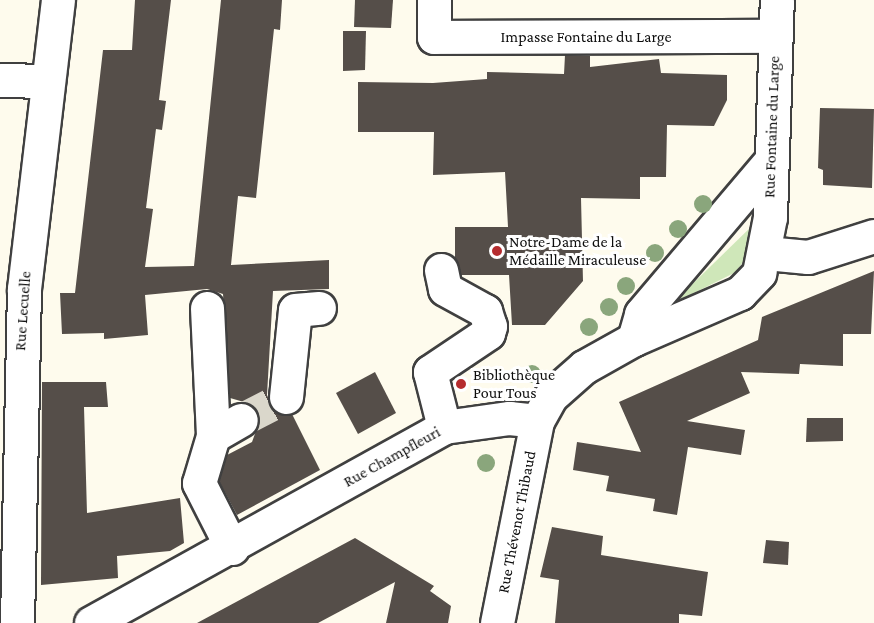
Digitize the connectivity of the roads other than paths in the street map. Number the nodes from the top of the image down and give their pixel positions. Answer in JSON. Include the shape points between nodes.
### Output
{"nodes":[{"id":1,"x":58,"y":0,"type":"edge"},
{"id":2,"x":434,"y":0,"type":"edge"},
{"id":3,"x":777,"y":0,"type":"edge"},
{"id":4,"x":775,"y":36,"type":"junction"},
{"id":5,"x":0,"y":80,"type":"edge"},
{"id":6,"x":46,"y":81,"type":"junction"},
{"id":7,"x":769,"y":163,"type":"junction"},
{"id":8,"x":874,"y":236,"type":"edge"},
{"id":9,"x":766,"y":253,"type":"junction"},
{"id":10,"x":441,"y":270,"type":"dead end"},
{"id":11,"x":207,"y":308,"type":"dead end"},
{"id":12,"x":319,"y":308,"type":"dead end"},
{"id":13,"x":634,"y":339,"type":"junction"},
{"id":14,"x":286,"y":396,"type":"dead end"},
{"id":15,"x":537,"y":421,"type":"junction"},
{"id":16,"x":444,"y":427,"type":"junction"},
{"id":17,"x":232,"y":548,"type":"junction"},
{"id":18,"x":17,"y":623,"type":"edge"},
{"id":19,"x":91,"y":623,"type":"edge"},
{"id":20,"x":497,"y":623,"type":"edge"}],
"edges":[{"from":1,"to":6,"type":"street","name":"Rue Lecuelle"},
{"from":2,"to":4,"type":"street","name":"Impasse Fontaine du Large","via":[[434,37]]},
{"from":3,"to":4,"type":"street","name":"Rue Fontaine du Large"},
{"from":4,"to":7,"type":"street","name":"Rue Fontaine du Large"},
{"from":5,"to":6,"type":"street"},
{"from":6,"to":18,"type":"street","name":"Rue Lecuelle","via":[[24,288]]},
{"from":7,"to":9,"type":"street","name":"Rue Fontaine du Large"},
{"from":7,"to":13,"type":"street","via":[[641,314]]},
{"from":8,"to":9,"type":"street","via":[[807,257]]},
{"from":9,"to":13,"type":"street","via":[[759,273],[740,293]]},
{"from":10,"to":16,"type":"street","via":[[445,288],[485,311],[490,326],[488,333],[430,372]]},
{"from":11,"to":17,"type":"street","via":[[227,428],[199,483]]},
{"from":12,"to":14,"type":"street","via":[[295,310]]},
{"from":13,"to":15,"type":"street","via":[[584,367],[550,396]]},
{"from":15,"to":16,"type":"street","name":"Rue Champfleuri","via":[[509,418]]},
{"from":15,"to":20,"type":"street","name":"Rue Thévenot Thibaud"},
{"from":16,"to":17,"type":"street","name":"Rue Champfleuri"},
{"from":17,"to":19,"type":"street","name":"Rue Champfleuri"}]}
